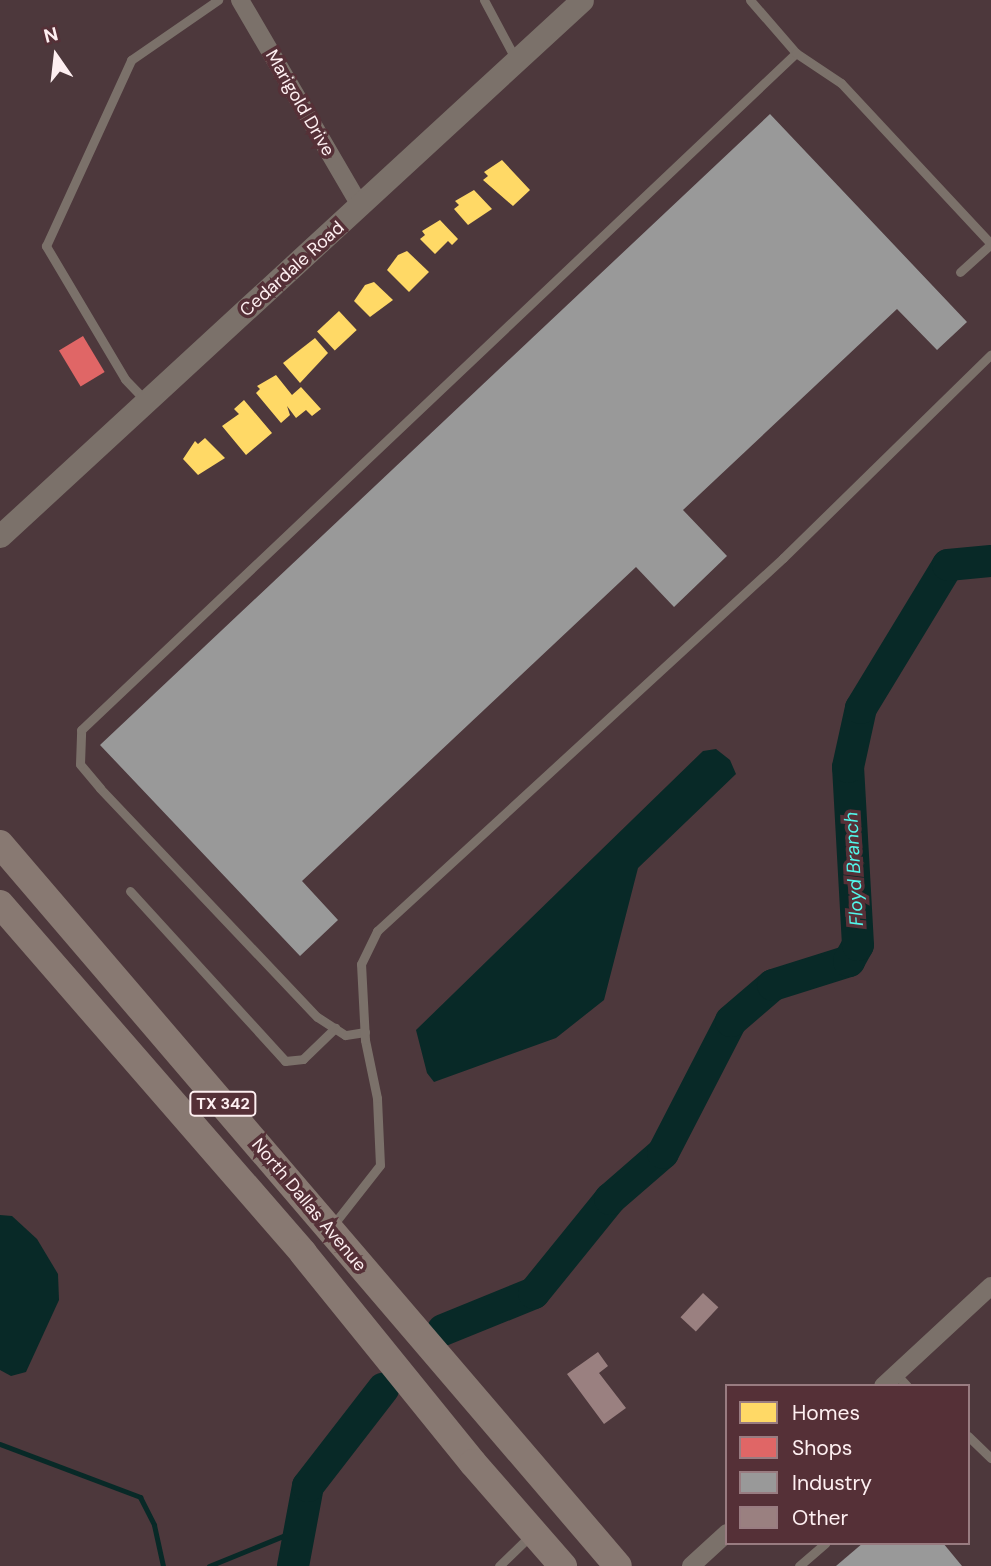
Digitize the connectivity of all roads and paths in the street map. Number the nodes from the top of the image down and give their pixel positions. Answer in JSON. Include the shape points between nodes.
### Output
{"nodes":[{"id":1,"x":218,"y":0,"type":"edge"},
{"id":2,"x":240,"y":0,"type":"edge"},
{"id":3,"x":484,"y":0,"type":"edge"},
{"id":4,"x":582,"y":0,"type":"edge"},
{"id":5,"x":750,"y":0,"type":"edge"},
{"id":6,"x":796,"y":53,"type":"junction"},
{"id":7,"x":517,"y":61,"type":"junction"},
{"id":8,"x":361,"y":207,"type":"junction"},
{"id":9,"x":991,"y":244,"type":"edge"},
{"id":10,"x":960,"y":272,"type":"dead end"},
{"id":11,"x":991,"y":354,"type":"edge"},
{"id":12,"x":146,"y":401,"type":"junction"},
{"id":13,"x":0,"y":536,"type":"edge"},
{"id":14,"x":0,"y":844,"type":"edge"},
{"id":15,"x":130,"y":891,"type":"dead end"},
{"id":16,"x":0,"y":904,"type":"edge"},
{"id":17,"x":335,"y":1028,"type":"junction"},
{"id":18,"x":365,"y":1032,"type":"junction"},
{"id":19,"x":330,"y":1229,"type":"junction"},
{"id":20,"x":303,"y":1253,"type":"junction"},
{"id":21,"x":991,"y":1286,"type":"edge"},
{"id":22,"x":895,"y":1382,"type":"edge"},
{"id":23,"x":970,"y":1438,"type":"edge"},
{"id":24,"x":991,"y":1458,"type":"edge"},
{"id":25,"x":534,"y":1533,"type":"junction"},
{"id":26,"x":725,"y":1535,"type":"edge"},
{"id":27,"x":823,"y":1545,"type":"edge"},
{"id":28,"x":499,"y":1566,"type":"edge"},
{"id":29,"x":563,"y":1566,"type":"edge"},
{"id":30,"x":618,"y":1566,"type":"edge"},
{"id":31,"x":691,"y":1566,"type":"edge"},
{"id":32,"x":799,"y":1566,"type":"edge"}],
"edges":[{"from":1,"to":12,"type":"lane","via":[[131,60],[46,246],[125,379]]},
{"from":2,"to":8,"type":"street","name":"Marigold Drive"},
{"from":3,"to":7,"type":"lane"},
{"from":4,"to":7,"type":"street","name":"Cedardale Road"},
{"from":5,"to":6,"type":"lane"},
{"from":6,"to":9,"type":"lane","via":[[841,83]]},
{"from":6,"to":17,"type":"lane","via":[[81,730],[80,764],[100,789],[317,1017]]},
{"from":7,"to":8,"type":"street","name":"Cedardale Road"},
{"from":8,"to":12,"type":"street","name":"Cedardale Road"},
{"from":9,"to":10,"type":"lane"},
{"from":11,"to":18,"type":"lane","via":[[783,558],[377,931],[361,964]]},
{"from":12,"to":13,"type":"street","name":"Cedardale Road"},
{"from":14,"to":19,"type":"main road","name":"North Dallas Avenue","number":"TX 342"},
{"from":15,"to":17,"type":"lane","via":[[285,1061],[303,1059]]},
{"from":16,"to":20,"type":"main road","name":"North Dallas Avenue","number":"TX 342"},
{"from":17,"to":18,"type":"lane","via":[[345,1035]]},
{"from":18,"to":19,"type":"lane","via":[[377,1098],[380,1165]]},
{"from":19,"to":20,"type":"main road"},
{"from":19,"to":30,"type":"main road","name":"North Dallas Avenue","number":"TX 342"},
{"from":20,"to":25,"type":"main road","name":"North Dallas Avenue","number":"TX 342"},
{"from":21,"to":22,"type":"street"},
{"from":23,"to":24,"type":"lane"},
{"from":25,"to":28,"type":"lane"},
{"from":25,"to":29,"type":"main road","name":"North Dallas Avenue","number":"TX 342"},
{"from":26,"to":31,"type":"street"},
{"from":27,"to":32,"type":"lane"}]}
